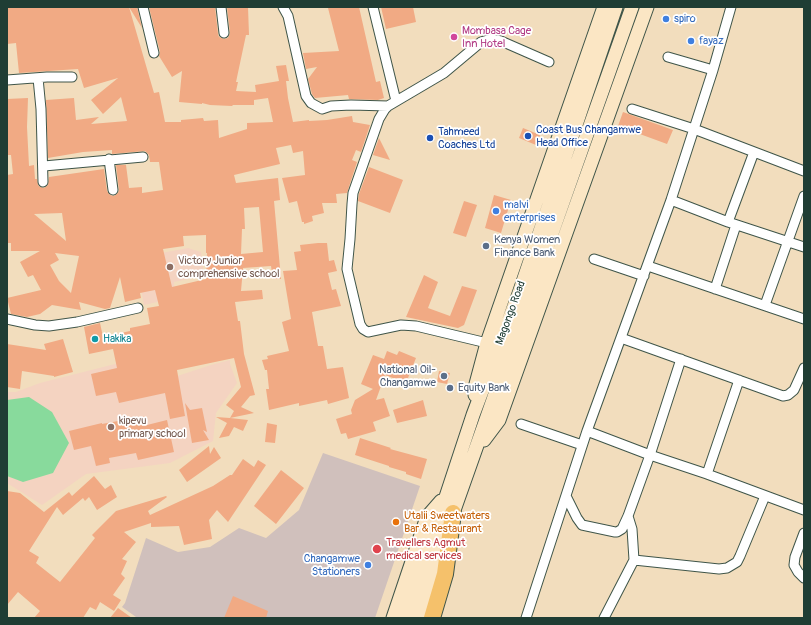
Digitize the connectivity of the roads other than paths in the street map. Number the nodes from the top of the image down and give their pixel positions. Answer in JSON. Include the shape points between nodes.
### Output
{"nodes":[{"id":1,"x":143,"y":7,"type":"edge"},
{"id":2,"x":221,"y":7,"type":"edge"},
{"id":3,"x":283,"y":7,"type":"edge"},
{"id":4,"x":373,"y":7,"type":"edge"},
{"id":5,"x":604,"y":7,"type":"edge"},
{"id":6,"x":616,"y":7,"type":"edge"},
{"id":7,"x":632,"y":7,"type":"edge"},
{"id":8,"x":647,"y":7,"type":"edge"},
{"id":9,"x":731,"y":7,"type":"edge"},
{"id":10,"x":224,"y":33,"type":"dead end"},
{"id":11,"x":154,"y":53,"type":"dead end"},
{"id":12,"x":668,"y":56,"type":"dead end"},
{"id":13,"x":549,"y":62,"type":"dead end"},
{"id":14,"x":713,"y":70,"type":"junction"},
{"id":15,"x":72,"y":77,"type":"dead end"},
{"id":16,"x":38,"y":78,"type":"junction"},
{"id":17,"x":7,"y":80,"type":"edge"},
{"id":18,"x":392,"y":104,"type":"junction"},
{"id":19,"x":632,"y":109,"type":"dead end"},
{"id":20,"x":694,"y":129,"type":"junction"},
{"id":21,"x":754,"y":152,"type":"junction"},
{"id":22,"x":143,"y":156,"type":"dead end"},
{"id":23,"x":109,"y":159,"type":"junction"},
{"id":24,"x":44,"y":166,"type":"junction"},
{"id":25,"x":804,"y":171,"type":"edge"},
{"id":26,"x":44,"y":182,"type":"dead end"},
{"id":27,"x":113,"y":190,"type":"dead end"},
{"id":28,"x":804,"y":196,"type":"edge"},
{"id":29,"x":671,"y":200,"type":"junction"},
{"id":30,"x":732,"y":224,"type":"junction"},
{"id":31,"x":787,"y":241,"type":"junction"},
{"id":32,"x":804,"y":247,"type":"edge"},
{"id":33,"x":594,"y":259,"type":"dead end"},
{"id":34,"x":648,"y":266,"type":"junction"},
{"id":35,"x":644,"y":276,"type":"junction"},
{"id":36,"x":715,"y":289,"type":"junction"},
{"id":37,"x":765,"y":305,"type":"junction"},
{"id":38,"x":138,"y":308,"type":"dead end"},
{"id":39,"x":7,"y":319,"type":"edge"},
{"id":40,"x":804,"y":319,"type":"edge"},
{"id":41,"x":621,"y":338,"type":"junction"},
{"id":42,"x":487,"y":343,"type":"junction"},
{"id":43,"x":681,"y":359,"type":"junction"},
{"id":44,"x":804,"y":368,"type":"edge"},
{"id":45,"x":739,"y":380,"type":"junction"},
{"id":46,"x":473,"y":415,"type":"junction"},
{"id":47,"x":521,"y":424,"type":"dead end"},
{"id":48,"x":587,"y":430,"type":"junction"},
{"id":49,"x":582,"y":445,"type":"junction"},
{"id":50,"x":477,"y":448,"type":"junction"},
{"id":51,"x":650,"y":455,"type":"junction"},
{"id":52,"x":707,"y":474,"type":"junction"},
{"id":53,"x":446,"y":495,"type":"junction"},
{"id":54,"x":566,"y":496,"type":"junction"},
{"id":55,"x":765,"y":496,"type":"junction"},
{"id":56,"x":804,"y":510,"type":"edge"},
{"id":57,"x":453,"y":513,"type":"junction"},
{"id":58,"x":628,"y":516,"type":"junction"},
{"id":59,"x":804,"y":533,"type":"edge"},
{"id":60,"x":634,"y":560,"type":"junction"},
{"id":61,"x":804,"y":578,"type":"edge"},
{"id":62,"x":393,"y":618,"type":"edge"},
{"id":63,"x":406,"y":618,"type":"edge"},
{"id":64,"x":419,"y":618,"type":"edge"},
{"id":65,"x":432,"y":618,"type":"edge"},
{"id":66,"x":526,"y":618,"type":"edge"},
{"id":67,"x":604,"y":618,"type":"edge"}],
"edges":[{"from":1,"to":11,"type":"street"},
{"from":2,"to":10,"type":"street"},
{"from":3,"to":18,"type":"street","via":[[288,16],[306,96],[311,103],[322,109],[331,106]]},
{"from":4,"to":18,"type":"street"},
{"from":5,"to":42,"type":"main road"},
{"from":6,"to":46,"type":"main road","name":"Magongo Road","via":[[519,293]]},
{"from":7,"to":50,"type":"main road"},
{"from":8,"to":50,"type":"main road","via":[[499,420]]},
{"from":9,"to":14,"type":"street"},
{"from":12,"to":14,"type":"street"},
{"from":13,"to":18,"type":"street","via":[[501,41],[485,40],[444,73]]},
{"from":14,"to":20,"type":"street"},
{"from":15,"to":16,"type":"street"},
{"from":16,"to":17,"type":"street"},
{"from":16,"to":24,"type":"street"},
{"from":18,"to":42,"type":"street","via":[[385,109],[379,119],[355,187],[352,204],[347,269],[360,324],[368,332],[401,325],[416,326]]},
{"from":19,"to":20,"type":"street"},
{"from":20,"to":21,"type":"street"},
{"from":20,"to":29,"type":"street"},
{"from":21,"to":25,"type":"street"},
{"from":21,"to":30,"type":"street"},
{"from":22,"to":23,"type":"street"},
{"from":23,"to":24,"type":"street"},
{"from":23,"to":27,"type":"street"},
{"from":24,"to":26,"type":"street"},
{"from":28,"to":31,"type":"street"},
{"from":29,"to":30,"type":"street"},
{"from":29,"to":34,"type":"street"},
{"from":30,"to":31,"type":"street"},
{"from":30,"to":36,"type":"street"},
{"from":31,"to":32,"type":"street"},
{"from":31,"to":37,"type":"street"},
{"from":33,"to":35,"type":"street"},
{"from":34,"to":35,"type":"street"},
{"from":34,"to":36,"type":"street"},
{"from":35,"to":41,"type":"street"},
{"from":36,"to":37,"type":"street"},
{"from":37,"to":40,"type":"street"},
{"from":38,"to":39,"type":"street","via":[[49,326]]},
{"from":41,"to":43,"type":"street"},
{"from":41,"to":48,"type":"street"},
{"from":42,"to":46,"type":"main road","via":[[476,384]]},
{"from":43,"to":45,"type":"street"},
{"from":43,"to":51,"type":"street"},
{"from":44,"to":45,"type":"street","via":[[794,390],[783,396]]},
{"from":45,"to":52,"type":"street"},
{"from":46,"to":53,"type":"main road","name":"Magongo Road"},
{"from":47,"to":49,"type":"street"},
{"from":48,"to":49,"type":"street"},
{"from":48,"to":51,"type":"street"},
{"from":49,"to":54,"type":"street"},
{"from":50,"to":57,"type":"main road"},
{"from":51,"to":52,"type":"street"},
{"from":51,"to":58,"type":"street"},
{"from":52,"to":55,"type":"street"},
{"from":53,"to":62,"type":"main road","via":[[427,517]]},
{"from":53,"to":63,"type":"main road","name":"Magongo Road"},
{"from":54,"to":58,"type":"street","via":[[577,518],[585,526],[618,532]]},
{"from":54,"to":66,"type":"street"},
{"from":55,"to":56,"type":"street"},
{"from":55,"to":60,"type":"street","via":[[737,562],[727,568]]},
{"from":57,"to":64,"type":"main road"},
{"from":57,"to":65,"type":"highway","via":[[445,574]]},
{"from":58,"to":60,"type":"street"},
{"from":59,"to":61,"type":"street","via":[[794,564]]},
{"from":60,"to":67,"type":"street"}]}
